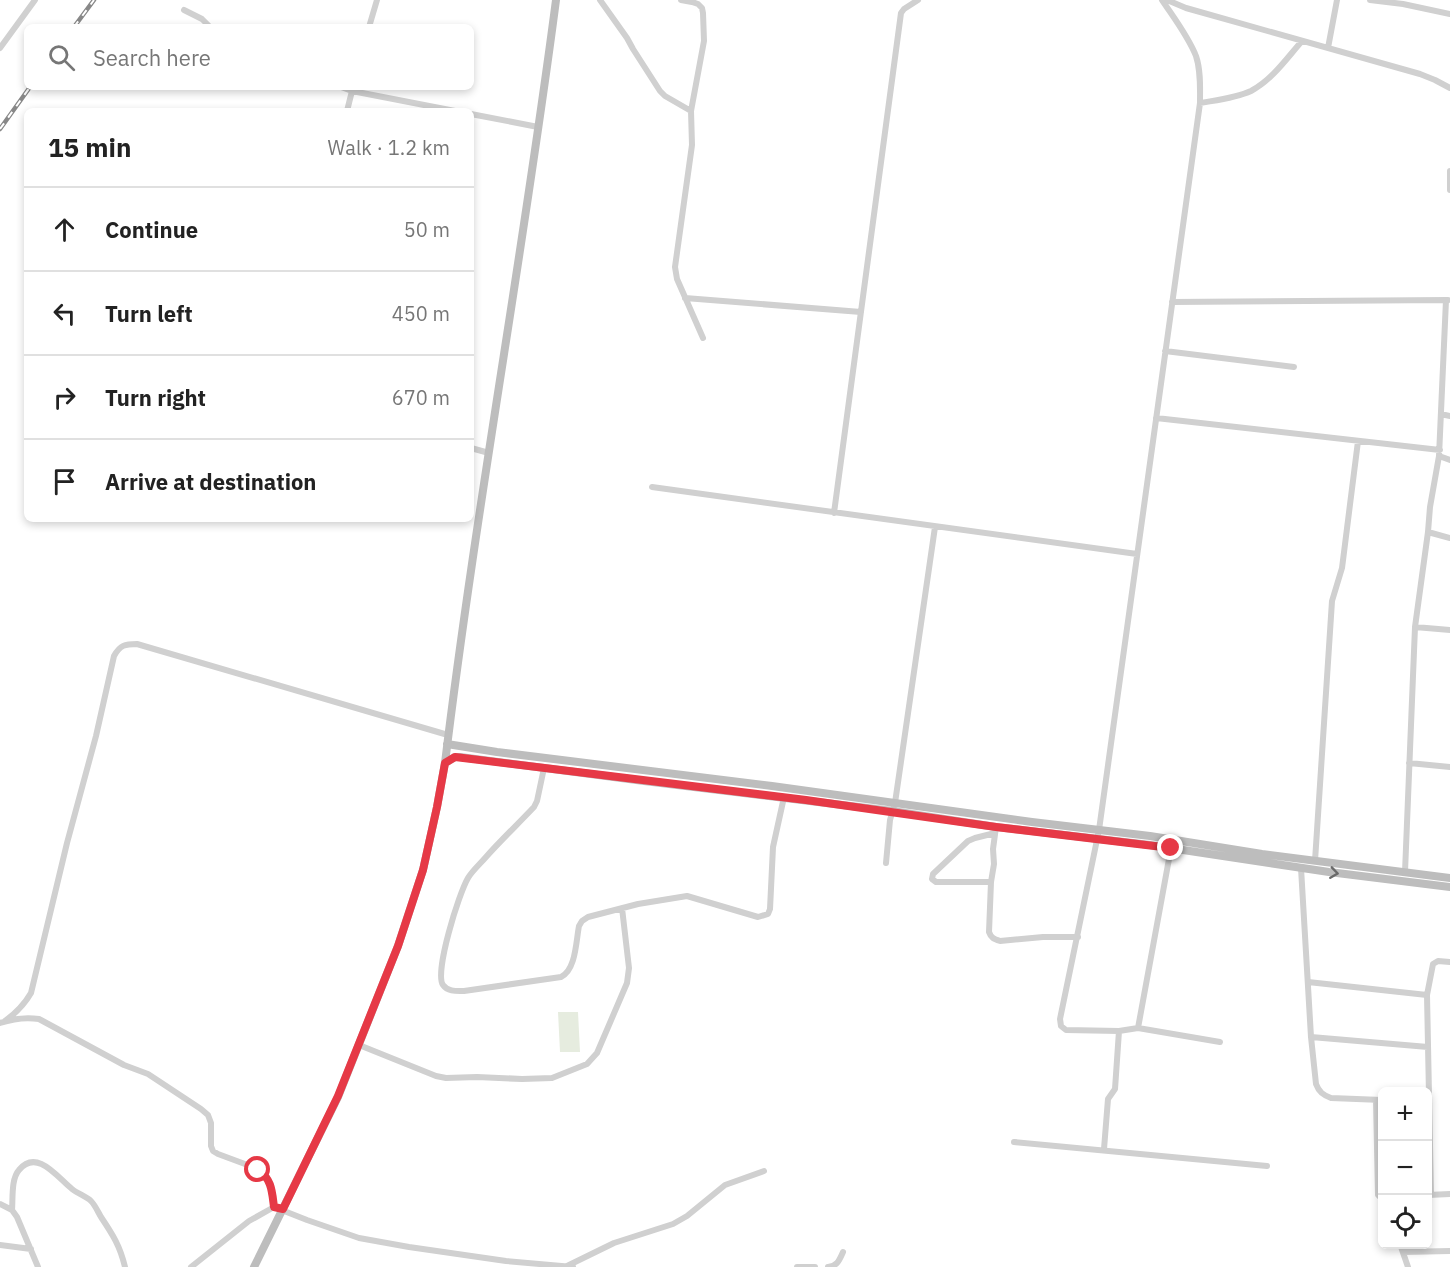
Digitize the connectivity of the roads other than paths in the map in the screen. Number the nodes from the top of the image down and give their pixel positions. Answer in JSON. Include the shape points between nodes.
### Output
{"nodes":[{"id":1,"x":35,"y":0,"type":"edge"},
{"id":2,"x":377,"y":0,"type":"edge"},
{"id":3,"x":556,"y":0,"type":"edge"},
{"id":4,"x":600,"y":0,"type":"edge"},
{"id":5,"x":681,"y":0,"type":"edge"},
{"id":6,"x":918,"y":0,"type":"edge"},
{"id":7,"x":1162,"y":0,"type":"edge"},
{"id":8,"x":1167,"y":0,"type":"edge"},
{"id":9,"x":1337,"y":0,"type":"edge"},
{"id":10,"x":1370,"y":0,"type":"edge"},
{"id":11,"x":1186,"y":8,"type":"junction"},
{"id":12,"x":184,"y":10,"type":"dead end"},
{"id":13,"x":1450,"y":14,"type":"edge"},
{"id":14,"x":1176,"y":21,"type":"junction"},
{"id":15,"x":207,"y":24,"type":"edge"},
{"id":16,"x":370,"y":24,"type":"edge"},
{"id":17,"x":1302,"y":41,"type":"junction"},
{"id":18,"x":0,"y":48,"type":"edge"},
{"id":19,"x":1328,"y":48,"type":"junction"},
{"id":20,"x":1450,"y":88,"type":"edge"},
{"id":21,"x":352,"y":90,"type":"edge"},
{"id":22,"x":357,"y":90,"type":"edge"},
{"id":23,"x":1200,"y":103,"type":"junction"},
{"id":24,"x":348,"y":108,"type":"edge"},
{"id":25,"x":441,"y":108,"type":"edge"},
{"id":26,"x":691,"y":111,"type":"junction"},
{"id":27,"x":474,"y":115,"type":"edge"},
{"id":28,"x":538,"y":127,"type":"junction"},
{"id":29,"x":1450,"y":171,"type":"edge"},
{"id":30,"x":1450,"y":190,"type":"edge"},
{"id":31,"x":685,"y":298,"type":"junction"},
{"id":32,"x":1448,"y":301,"type":"edge"},
{"id":33,"x":1172,"y":302,"type":"junction"},
{"id":34,"x":861,"y":312,"type":"junction"},
{"id":35,"x":703,"y":338,"type":"dead end"},
{"id":36,"x":1165,"y":351,"type":"junction"},
{"id":37,"x":1294,"y":367,"type":"dead end"},
{"id":38,"x":1447,"y":369,"type":"edge"},
{"id":39,"x":1441,"y":414,"type":"junction"},
{"id":40,"x":1450,"y":416,"type":"edge"},
{"id":41,"x":1156,"y":418,"type":"junction"},
{"id":42,"x":1358,"y":441,"type":"junction"},
{"id":43,"x":474,"y":449,"type":"edge"},
{"id":44,"x":489,"y":453,"type":"junction"},
{"id":45,"x":1439,"y":453,"type":"junction"},
{"id":46,"x":1450,"y":460,"type":"edge"},
{"id":47,"x":652,"y":487,"type":"dead end"},
{"id":48,"x":834,"y":513,"type":"junction"},
{"id":49,"x":935,"y":527,"type":"junction"},
{"id":50,"x":1428,"y":532,"type":"junction"},
{"id":51,"x":1450,"y":538,"type":"edge"},
{"id":52,"x":1137,"y":555,"type":"junction"},
{"id":53,"x":1415,"y":627,"type":"junction"},
{"id":54,"x":1450,"y":630,"type":"edge"},
{"id":55,"x":448,"y":739,"type":"junction"},
{"id":56,"x":445,"y":763,"type":"junction"},
{"id":57,"x":1409,"y":763,"type":"junction"},
{"id":58,"x":1450,"y":767,"type":"edge"},
{"id":59,"x":544,"y":768,"type":"junction"},
{"id":60,"x":784,"y":797,"type":"junction"},
{"id":61,"x":893,"y":807,"type":"junction"},
{"id":62,"x":995,"y":830,"type":"junction"},
{"id":63,"x":1098,"y":834,"type":"junction"},
{"id":64,"x":1171,"y":848,"type":"junction"},
{"id":65,"x":1315,"y":861,"type":"junction"},
{"id":66,"x":886,"y":863,"type":"dead end"},
{"id":67,"x":1301,"y":868,"type":"junction"},
{"id":68,"x":1405,"y":872,"type":"junction"},
{"id":69,"x":1450,"y":878,"type":"edge"},
{"id":70,"x":991,"y":882,"type":"junction"},
{"id":71,"x":1450,"y":887,"type":"edge"},
{"id":72,"x":622,"y":908,"type":"junction"},
{"id":73,"x":1078,"y":937,"type":"junction"},
{"id":74,"x":1450,"y":962,"type":"edge"},
{"id":75,"x":1308,"y":982,"type":"junction"},
{"id":76,"x":1427,"y":995,"type":"junction"},
{"id":77,"x":2,"y":1022,"type":"edge"},
{"id":78,"x":1138,"y":1028,"type":"junction"},
{"id":79,"x":1119,"y":1031,"type":"junction"},
{"id":80,"x":1311,"y":1037,"type":"junction"},
{"id":81,"x":1220,"y":1042,"type":"dead end"},
{"id":82,"x":359,"y":1045,"type":"junction"},
{"id":83,"x":1428,"y":1047,"type":"junction"},
{"id":84,"x":1428,"y":1087,"type":"edge"},
{"id":85,"x":1378,"y":1100,"type":"edge"},
{"id":86,"x":1379,"y":1141,"type":"edge"},
{"id":87,"x":1014,"y":1142,"type":"dead end"},
{"id":88,"x":1104,"y":1149,"type":"junction"},
{"id":89,"x":1267,"y":1166,"type":"dead end"},
{"id":90,"x":764,"y":1171,"type":"dead end"},
{"id":91,"x":1450,"y":1194,"type":"edge"},
{"id":92,"x":1378,"y":1195,"type":"edge"},
{"id":93,"x":1432,"y":1195,"type":"edge"},
{"id":94,"x":0,"y":1204,"type":"edge"},
{"id":95,"x":279,"y":1208,"type":"junction"},
{"id":96,"x":12,"y":1210,"type":"junction"},
{"id":97,"x":0,"y":1245,"type":"edge"},
{"id":98,"x":31,"y":1249,"type":"junction"},
{"id":99,"x":1401,"y":1249,"type":"edge"},
{"id":100,"x":1450,"y":1251,"type":"edge"},
{"id":101,"x":843,"y":1252,"type":"dead end"},
{"id":102,"x":1402,"y":1252,"type":"junction"},
{"id":103,"x":570,"y":1266,"type":"edge"},
{"id":104,"x":38,"y":1267,"type":"edge"},
{"id":105,"x":125,"y":1267,"type":"edge"},
{"id":106,"x":191,"y":1267,"type":"edge"},
{"id":107,"x":254,"y":1267,"type":"edge"},
{"id":108,"x":797,"y":1267,"type":"edge"},
{"id":109,"x":814,"y":1267,"type":"edge"},
{"id":110,"x":828,"y":1267,"type":"edge"},
{"id":111,"x":1408,"y":1267,"type":"edge"}],
"edges":[{"from":1,"to":18,"type":"street"},
{"from":2,"to":16,"type":"street"},
{"from":3,"to":28,"type":"street"},
{"from":4,"to":26,"type":"street","via":[[660,91]]},
{"from":5,"to":26,"type":"street","via":[[698,4],[703,13],[703,48]]},
{"from":6,"to":34,"type":"street","via":[[901,13]]},
{"from":7,"to":14,"type":"street"},
{"from":8,"to":11,"type":"street"},
{"from":9,"to":19,"type":"street"},
{"from":10,"to":13,"type":"street"},
{"from":11,"to":14,"type":"street"},
{"from":11,"to":17,"type":"street"},
{"from":12,"to":15,"type":"street"},
{"from":14,"to":23,"type":"street","via":[[1196,57]]},
{"from":17,"to":19,"type":"street"},
{"from":17,"to":23,"type":"street","via":[[1270,77],[1249,92]]},
{"from":19,"to":20,"type":"street","via":[[1420,74]]},
{"from":21,"to":24,"type":"street"},
{"from":22,"to":25,"type":"street"},
{"from":23,"to":33,"type":"street"},
{"from":26,"to":31,"type":"street","via":[[692,145],[675,267]]},
{"from":27,"to":28,"type":"street"},
{"from":28,"to":44,"type":"street"},
{"from":29,"to":30,"type":"street"},
{"from":31,"to":34,"type":"street"},
{"from":31,"to":35,"type":"street"},
{"from":32,"to":33,"type":"street"},
{"from":32,"to":38,"type":"street"},
{"from":33,"to":36,"type":"street"},
{"from":34,"to":48,"type":"street"},
{"from":36,"to":37,"type":"street"},
{"from":36,"to":41,"type":"street"},
{"from":38,"to":39,"type":"street"},
{"from":39,"to":40,"type":"street"},
{"from":39,"to":45,"type":"street"},
{"from":41,"to":42,"type":"street"},
{"from":41,"to":52,"type":"street"},
{"from":42,"to":45,"type":"street"},
{"from":42,"to":65,"type":"street","via":[[1342,568],[1332,601]]},
{"from":43,"to":44,"type":"street"},
{"from":44,"to":55,"type":"street"},
{"from":45,"to":46,"type":"street"},
{"from":45,"to":50,"type":"street"},
{"from":47,"to":48,"type":"street"},
{"from":48,"to":49,"type":"street"},
{"from":49,"to":52,"type":"street"},
{"from":49,"to":61,"type":"street"},
{"from":50,"to":51,"type":"street"},
{"from":50,"to":53,"type":"street"},
{"from":52,"to":63,"type":"street"},
{"from":53,"to":54,"type":"street"},
{"from":53,"to":57,"type":"street"},
{"from":55,"to":56,"type":"street"},
{"from":55,"to":61,"type":"street","via":[[497,752],[772,786]]},
{"from":55,"to":77,"type":"street","via":[[137,644],[119,647],[31,993]]},
{"from":56,"to":59,"type":"street","via":[[460,757]]},
{"from":56,"to":82,"type":"street","via":[[423,870]]},
{"from":57,"to":58,"type":"street"},
{"from":57,"to":68,"type":"street"},
{"from":59,"to":60,"type":"street"},
{"from":59,"to":72,"type":"street","via":[[534,807],[468,877],[447,939],[441,983],[452,991],[465,991],[567,975],[582,921]]},
{"from":60,"to":61,"type":"street"},
{"from":60,"to":72,"type":"street","via":[[773,847],[768,914],[758,917],[687,896]]},
{"from":61,"to":62,"type":"street"},
{"from":61,"to":63,"type":"street"},
{"from":61,"to":66,"type":"street"},
{"from":62,"to":63,"type":"street"},
{"from":62,"to":70,"type":"street"},
{"from":62,"to":70,"type":"street","via":[[968,842],[932,879]]},
{"from":63,"to":64,"type":"street"},
{"from":63,"to":65,"type":"street","via":[[1150,836]]},
{"from":63,"to":73,"type":"street"},
{"from":64,"to":67,"type":"street"},
{"from":64,"to":78,"type":"street"},
{"from":65,"to":68,"type":"street"},
{"from":67,"to":71,"type":"street","one_way":true},
{"from":67,"to":75,"type":"street"},
{"from":68,"to":69,"type":"street"},
{"from":70,"to":73,"type":"street","via":[[989,932],[995,939]]},
{"from":72,"to":82,"type":"street","via":[[627,983],[597,1053],[587,1064],[552,1078],[446,1078]]},
{"from":73,"to":79,"type":"street","via":[[1061,1026],[1066,1030]]},
{"from":74,"to":76,"type":"street","via":[[1432,964]]},
{"from":75,"to":76,"type":"street"},
{"from":75,"to":80,"type":"street"},
{"from":76,"to":83,"type":"street"},
{"from":77,"to":95,"type":"street","via":[[39,1019],[124,1065],[157,1078],[208,1115],[213,1151],[267,1177]]},
{"from":78,"to":79,"type":"street"},
{"from":78,"to":81,"type":"street"},
{"from":79,"to":88,"type":"street","via":[[1115,1089],[1108,1099]]},
{"from":80,"to":83,"type":"street"},
{"from":80,"to":85,"type":"street","via":[[1318,1090],[1331,1098]]},
{"from":82,"to":95,"type":"street","via":[[338,1096]]},
{"from":83,"to":84,"type":"street"},
{"from":86,"to":92,"type":"street"},
{"from":87,"to":88,"type":"street"},
{"from":88,"to":89,"type":"street"},
{"from":90,"to":103,"type":"street","via":[[725,1185],[673,1224],[614,1243]]},
{"from":91,"to":93,"type":"street"},
{"from":94,"to":96,"type":"street"},
{"from":95,"to":103,"type":"street","via":[[359,1238],[506,1261]]},
{"from":95,"to":106,"type":"street","via":[[249,1221]]},
{"from":95,"to":107,"type":"street"},
{"from":96,"to":98,"type":"street"},
{"from":96,"to":105,"type":"street","via":[[14,1177],[25,1165],[40,1162],[92,1202],[116,1240]]},
{"from":97,"to":98,"type":"street"},
{"from":98,"to":104,"type":"street"},
{"from":99,"to":102,"type":"street"},
{"from":100,"to":102,"type":"street"},
{"from":101,"to":110,"type":"street","via":[[838,1263]]},
{"from":102,"to":111,"type":"street"},
{"from":108,"to":109,"type":"street"}]}
